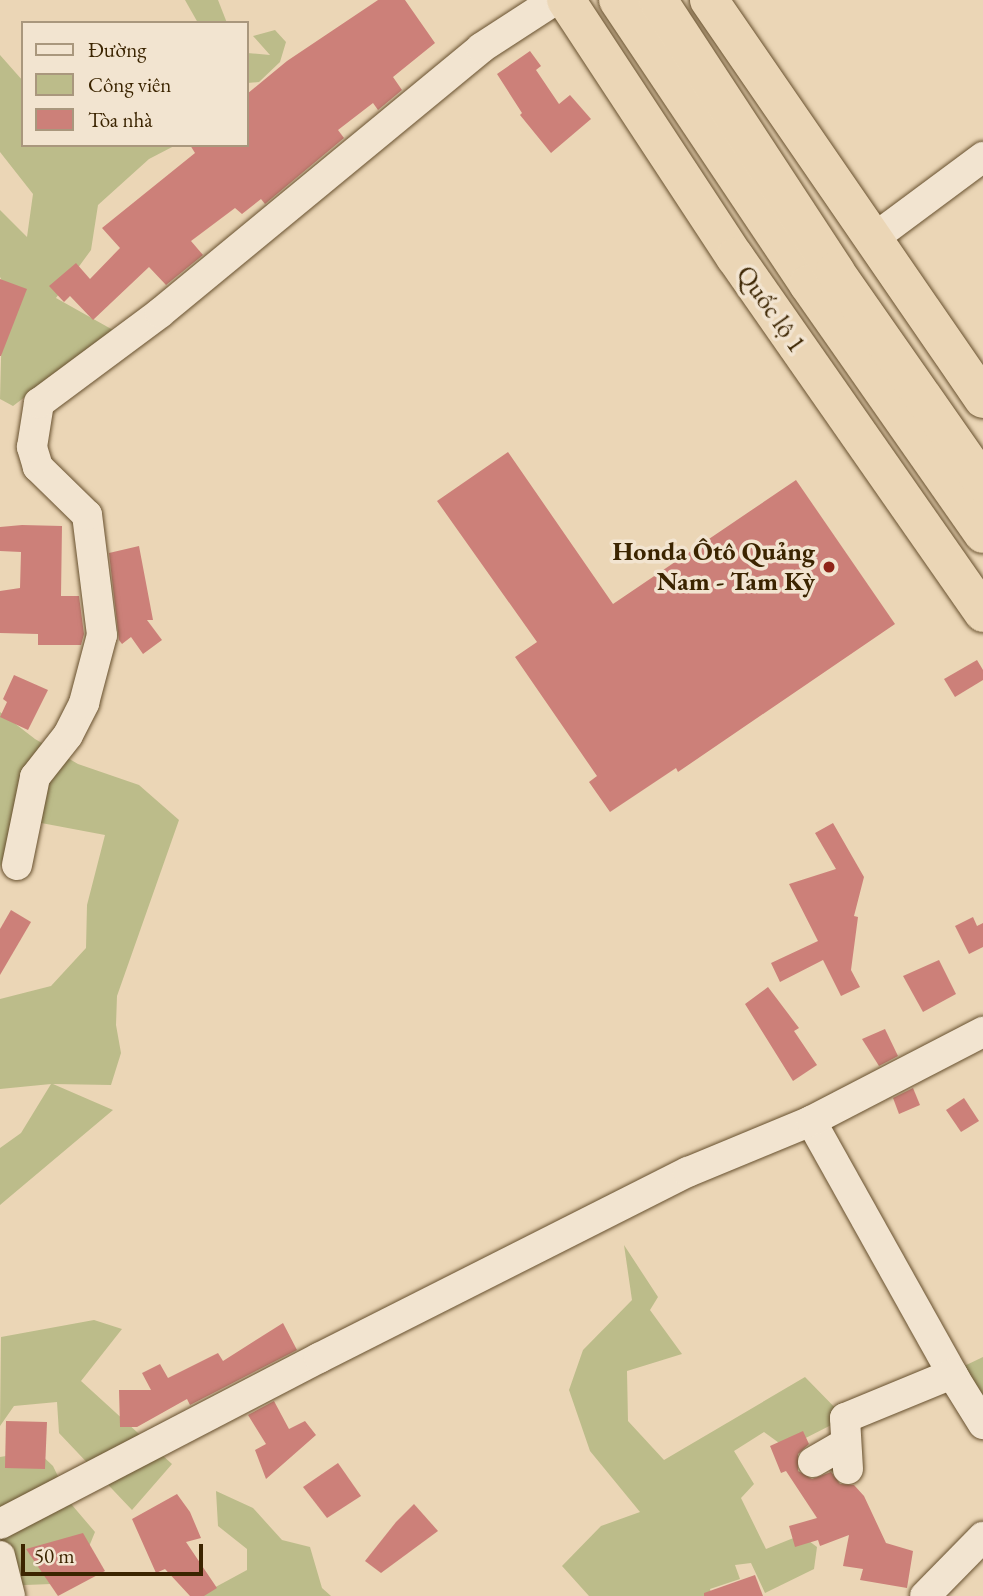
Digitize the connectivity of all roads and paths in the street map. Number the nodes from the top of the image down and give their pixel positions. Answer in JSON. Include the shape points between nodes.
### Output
{"nodes":[{"id":1,"x":555,"y":0,"type":"edge"},
{"id":2,"x":566,"y":0,"type":"edge"},
{"id":3,"x":618,"y":0,"type":"edge"},
{"id":4,"x":658,"y":0,"type":"edge"},
{"id":5,"x":709,"y":0,"type":"edge"},
{"id":6,"x":733,"y":38,"type":"junction"},
{"id":7,"x":685,"y":71,"type":"junction"},
{"id":8,"x":635,"y":105,"type":"junction"},
{"id":9,"x":983,"y":157,"type":"edge"},
{"id":10,"x":874,"y":238,"type":"junction"},
{"id":11,"x":983,"y":399,"type":"edge"},
{"id":12,"x":983,"y":483,"type":"edge"},
{"id":13,"x":983,"y":534,"type":"edge"},
{"id":14,"x":983,"y":613,"type":"edge"},
{"id":15,"x":17,"y":865,"type":"dead end"},
{"id":16,"x":983,"y":1032,"type":"edge"},
{"id":17,"x":811,"y":1121,"type":"junction"},
{"id":18,"x":955,"y":1379,"type":"junction"},
{"id":19,"x":983,"y":1424,"type":"edge"},
{"id":20,"x":813,"y":1462,"type":"dead end"},
{"id":21,"x":0,"y":1524,"type":"edge"},
{"id":22,"x":983,"y":1537,"type":"edge"},
{"id":23,"x":0,"y":1556,"type":"edge"},
{"id":24,"x":10,"y":1596,"type":"edge"},
{"id":25,"x":925,"y":1596,"type":"edge"}],
"edges":[{"from":1,"to":15,"type":"street","via":[[481,48],[160,313],[39,403],[32,446],[38,467],[87,515],[102,635],[84,704],[68,735],[35,777]]},
{"from":2,"to":8,"type":"highway","name":"Quốc lộ 1"},
{"from":3,"to":7,"type":"highway","name":"Quốc lộ 1"},
{"from":4,"to":7,"type":"highway","name":"Quốc lộ 1"},
{"from":5,"to":6,"type":"highway"},
{"from":6,"to":7,"type":"highway"},
{"from":6,"to":10,"type":"highway"},
{"from":7,"to":8,"type":"highway"},
{"from":7,"to":12,"type":"highway","name":"Quốc lộ 1","via":[[835,271]]},
{"from":7,"to":13,"type":"highway","name":"Quốc lộ 1","via":[[801,272]]},
{"from":8,"to":14,"type":"highway","name":"Quốc lộ 1"},
{"from":9,"to":10,"type":"street"},
{"from":10,"to":11,"type":"highway"},
{"from":16,"to":17,"type":"street"},
{"from":17,"to":18,"type":"street"},
{"from":17,"to":21,"type":"street","via":[[688,1172]]},
{"from":18,"to":19,"type":"street"},
{"from":18,"to":20,"type":"street","via":[[952,1374],[845,1418],[847,1456]]},
{"from":22,"to":25,"type":"street"},
{"from":23,"to":24,"type":"street"}]}
